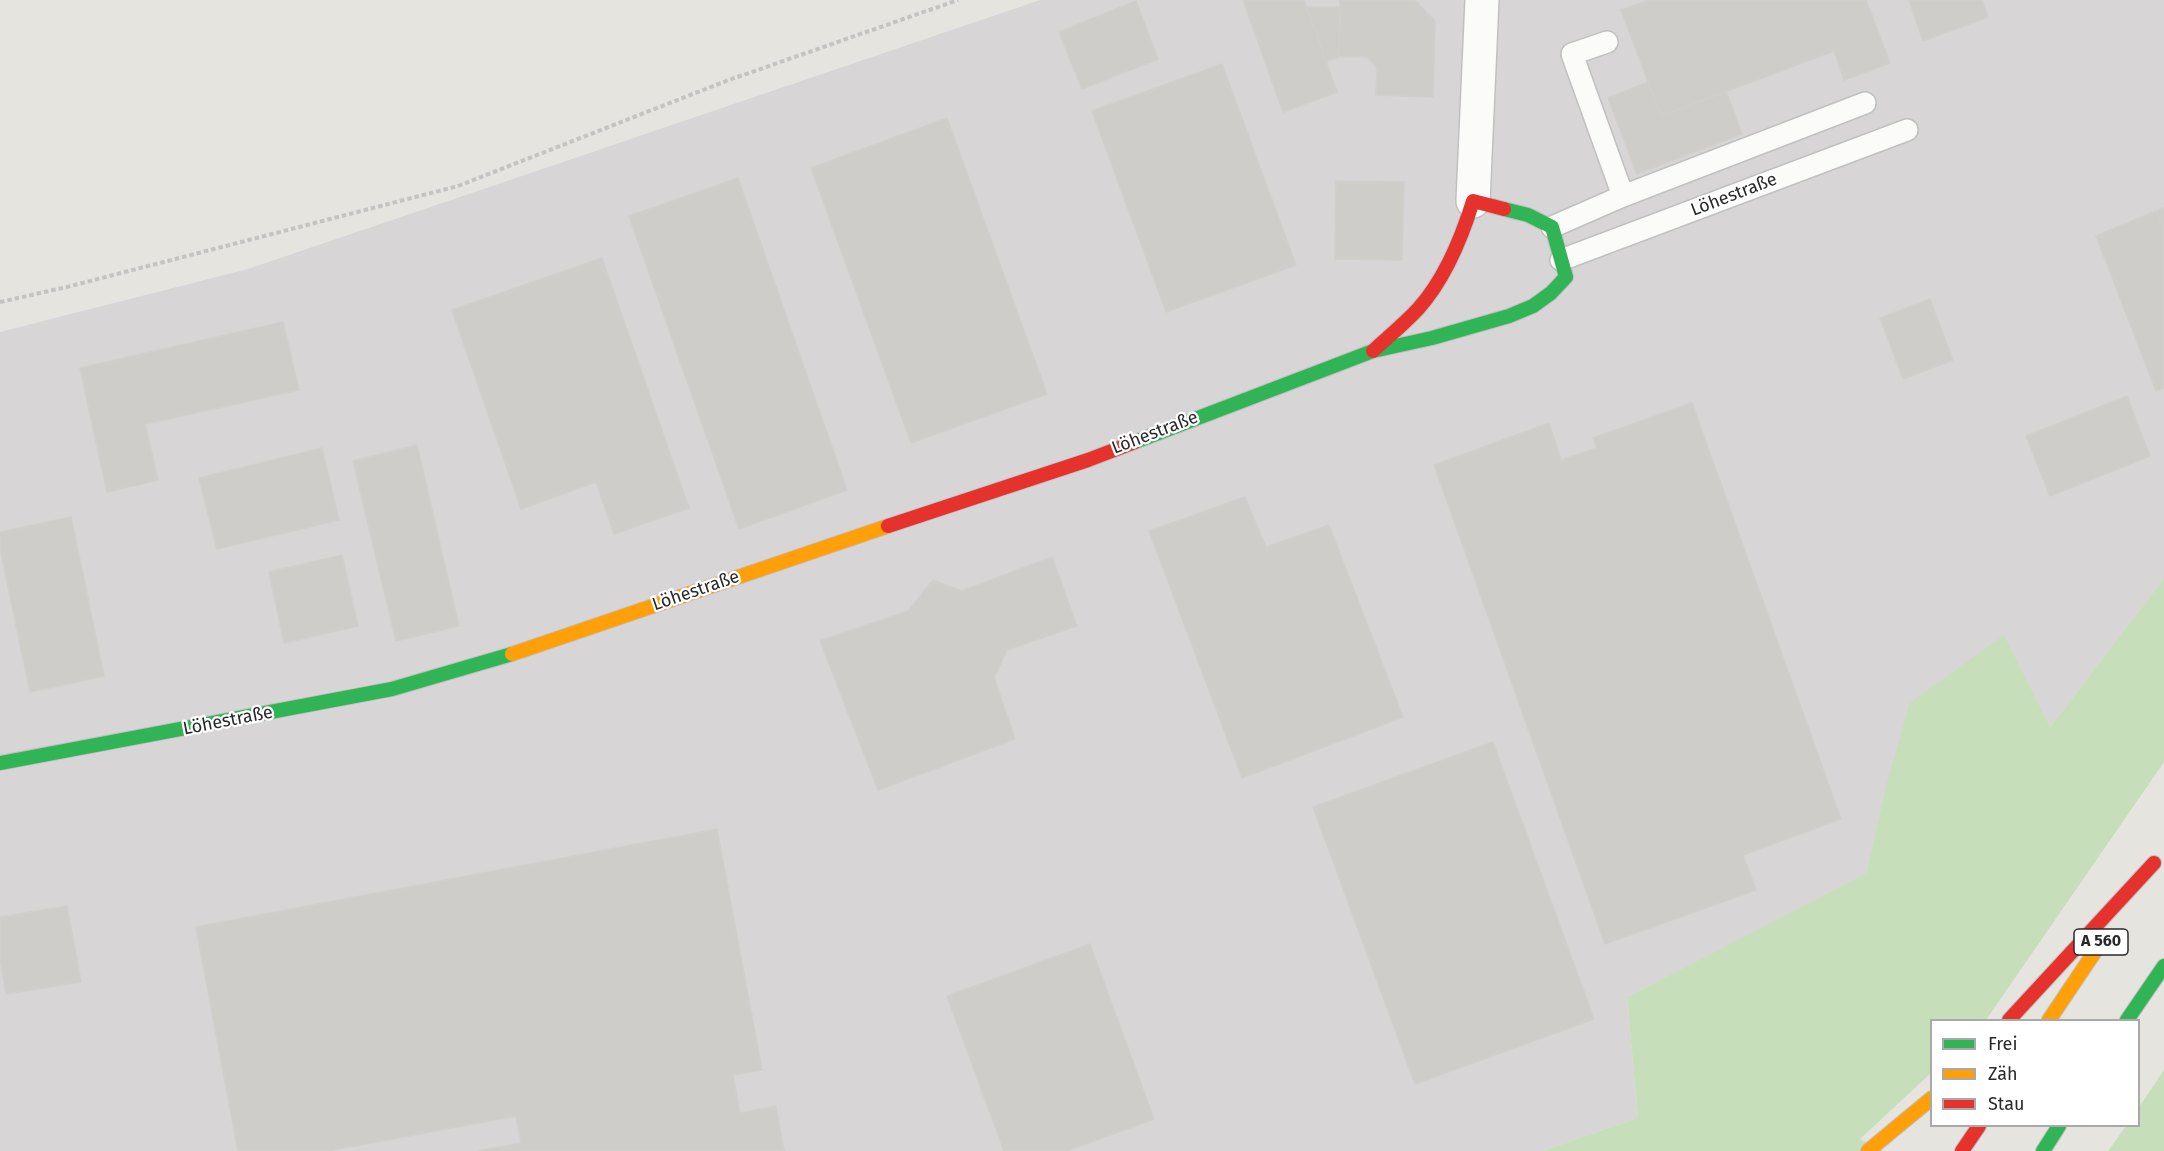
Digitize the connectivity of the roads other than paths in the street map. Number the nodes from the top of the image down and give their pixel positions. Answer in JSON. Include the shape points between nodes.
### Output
{"nodes":[{"id":1,"x":1482,"y":0,"type":"edge"},
{"id":2,"x":1607,"y":42,"type":"dead end"},
{"id":3,"x":1865,"y":104,"type":"dead end"},
{"id":4,"x":1907,"y":130,"type":"dead end"},
{"id":5,"x":1623,"y":196,"type":"junction"},
{"id":6,"x":1473,"y":201,"type":"junction"},
{"id":7,"x":1552,"y":227,"type":"junction"},
{"id":8,"x":1562,"y":260,"type":"junction"},
{"id":9,"x":1372,"y":351,"type":"junction"},
{"id":10,"x":0,"y":763,"type":"edge"},
{"id":11,"x":2164,"y":849,"type":"edge"},
{"id":12,"x":2154,"y":864,"type":"junction"},
{"id":13,"x":2164,"y":966,"type":"edge"},
{"id":14,"x":2010,"y":1019,"type":"edge"},
{"id":15,"x":2050,"y":1019,"type":"edge"},
{"id":16,"x":2128,"y":1019,"type":"edge"},
{"id":17,"x":1930,"y":1100,"type":"edge"},
{"id":18,"x":1978,"y":1127,"type":"edge"},
{"id":19,"x":2058,"y":1127,"type":"edge"},
{"id":20,"x":1868,"y":1151,"type":"edge"},
{"id":21,"x":1962,"y":1151,"type":"edge"},
{"id":22,"x":2043,"y":1151,"type":"edge"}],
"edges":[{"from":1,"to":6,"type":"street","name":"Löhestraße"},
{"from":2,"to":5,"type":"lane","via":[[1572,54]]},
{"from":3,"to":5,"type":"lane"},
{"from":4,"to":8,"type":"lane","name":"Löhestraße"},
{"from":5,"to":7,"type":"lane"},
{"from":6,"to":7,"type":"main road","via":[[1528,215]]},
{"from":6,"to":9,"type":"main road","name":"Löhestraße","via":[[1445,271],[1418,309]]},
{"from":7,"to":8,"type":"main road","name":"Löhestraße"},
{"from":8,"to":9,"type":"main road","name":"Löhestraße","via":[[1566,277],[1533,306],[1432,338]]},
{"from":9,"to":10,"type":"main road","name":"Löhestraße","via":[[1088,460],[493,661],[392,689]]},
{"from":11,"to":12,"type":"main road","number":"A 560"},
{"from":12,"to":14,"type":"main road"},
{"from":12,"to":15,"type":"main road","number":"A 560"},
{"from":13,"to":16,"type":"main road"},
{"from":17,"to":20,"type":"main road"},
{"from":18,"to":21,"type":"main road"},
{"from":19,"to":22,"type":"main road"}]}
